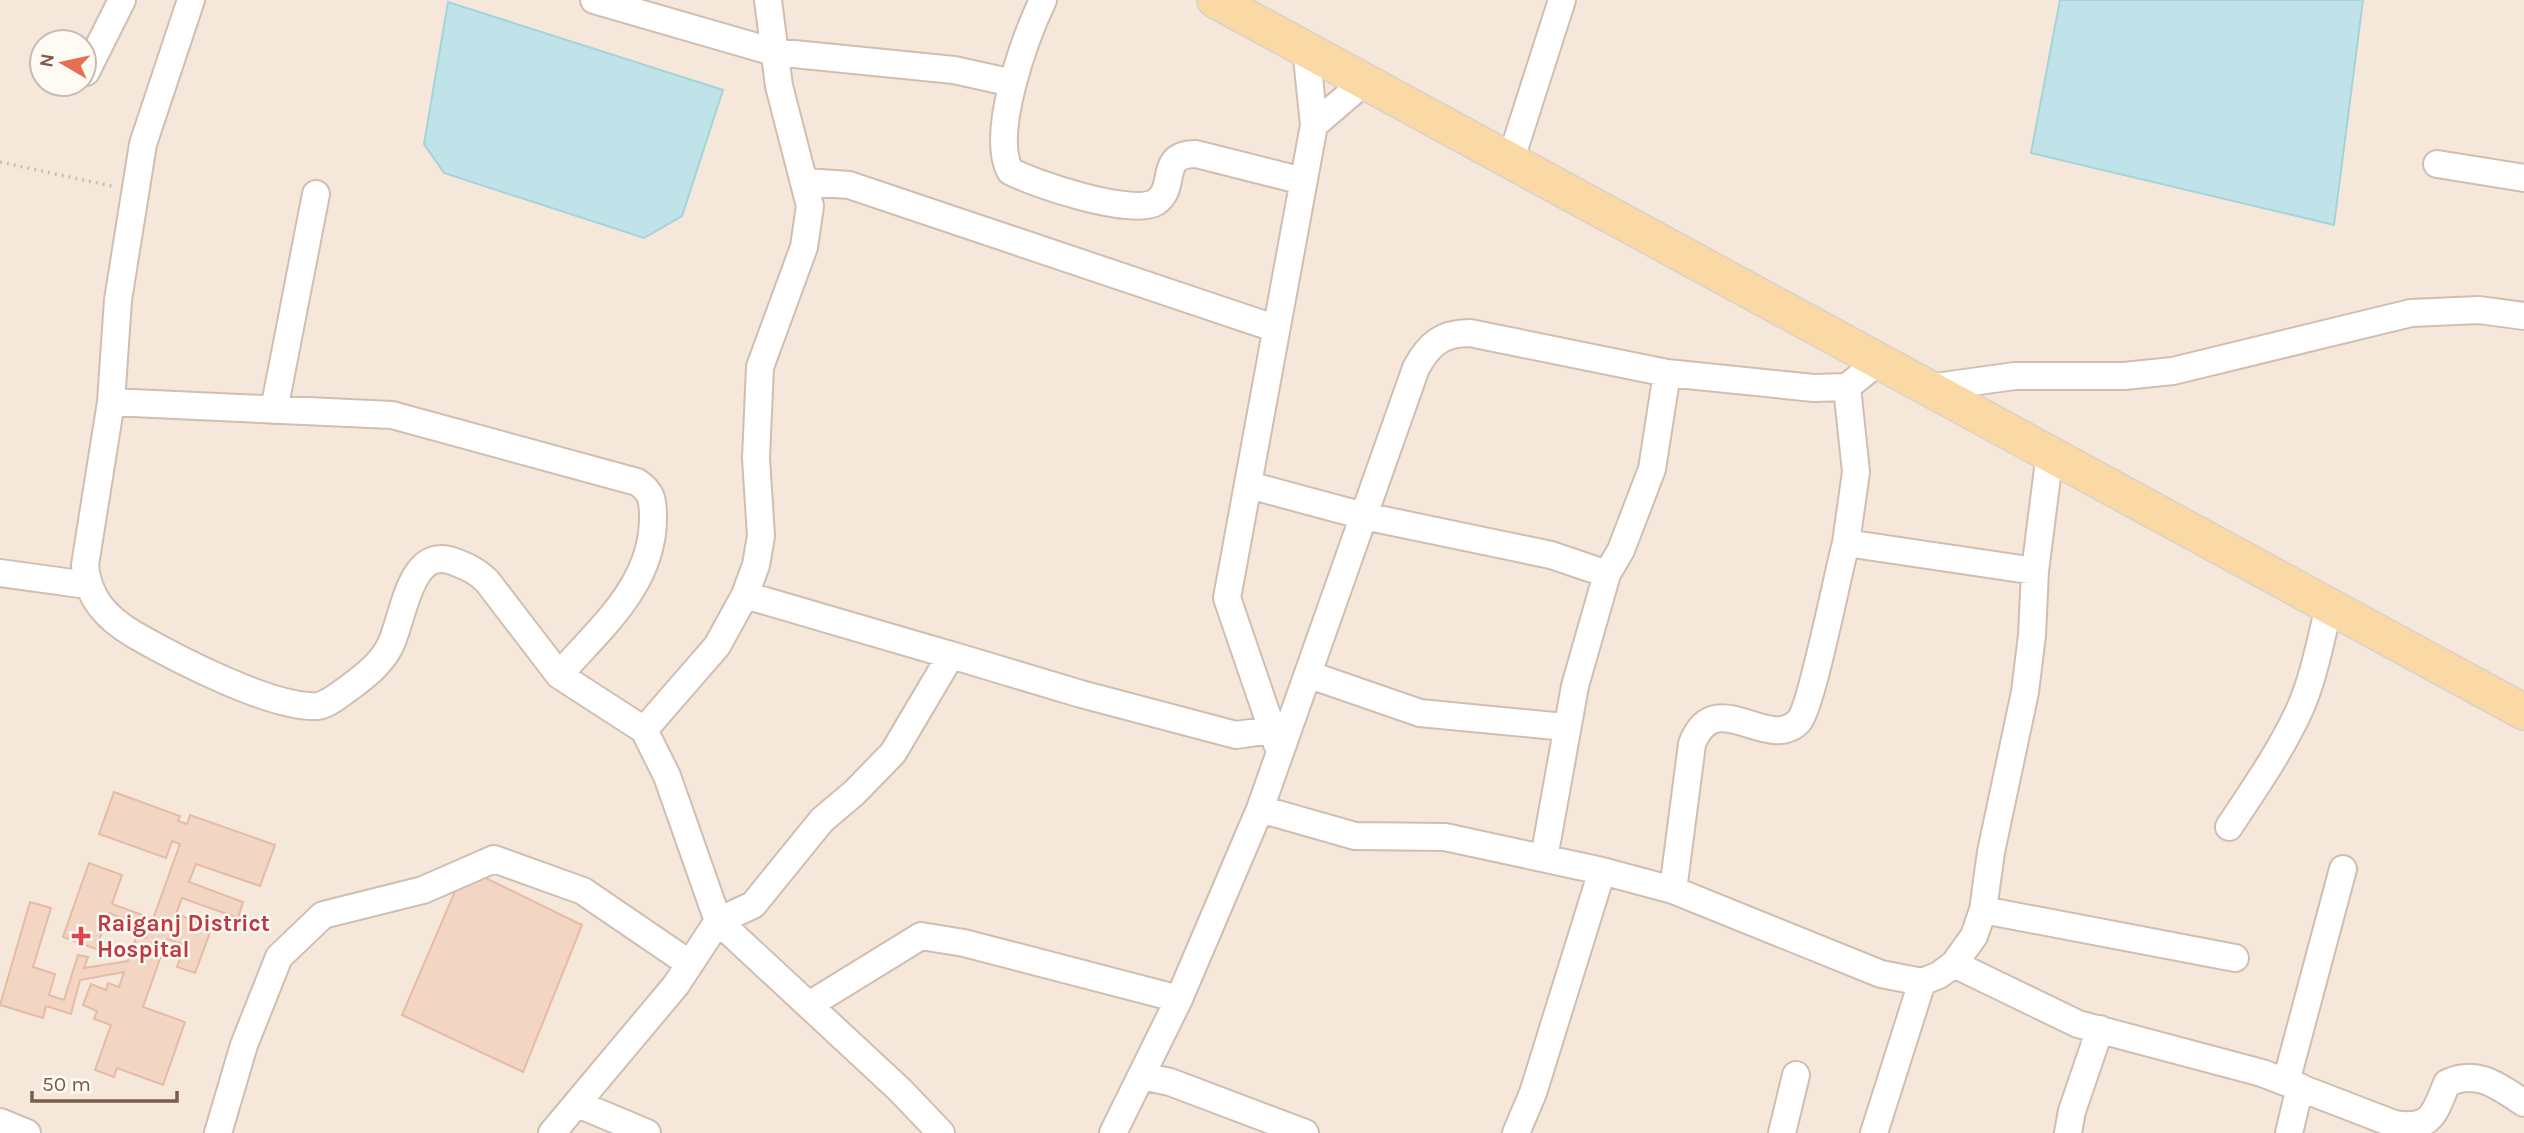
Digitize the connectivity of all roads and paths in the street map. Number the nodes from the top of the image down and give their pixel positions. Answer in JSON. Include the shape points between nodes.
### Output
{"nodes":[{"id":1,"x":122,"y":0,"type":"edge"},
{"id":2,"x":191,"y":0,"type":"edge"},
{"id":3,"x":594,"y":0,"type":"edge"},
{"id":4,"x":768,"y":0,"type":"edge"},
{"id":5,"x":1043,"y":0,"type":"edge"},
{"id":6,"x":1215,"y":0,"type":"edge"},
{"id":7,"x":1562,"y":0,"type":"edge"},
{"id":8,"x":98,"y":48,"type":"edge"},
{"id":9,"x":1306,"y":48,"type":"junction"},
{"id":10,"x":774,"y":52,"type":"junction"},
{"id":11,"x":1013,"y":83,"type":"junction"},
{"id":12,"x":1363,"y":83,"type":"junction"},
{"id":13,"x":1314,"y":125,"type":"junction"},
{"id":14,"x":1511,"y":159,"type":"junction"},
{"id":15,"x":0,"y":162,"type":"edge"},
{"id":16,"x":2437,"y":164,"type":"dead end"},
{"id":17,"x":2524,"y":178,"type":"edge"},
{"id":18,"x":1303,"y":181,"type":"junction"},
{"id":19,"x":806,"y":182,"type":"junction"},
{"id":20,"x":135,"y":191,"type":"junction"},
{"id":21,"x":316,"y":194,"type":"dead end"},
{"id":22,"x":2524,"y":316,"type":"edge"},
{"id":23,"x":1274,"y":328,"type":"junction"},
{"id":24,"x":1879,"y":361,"type":"junction"},
{"id":25,"x":1667,"y":373,"type":"junction"},
{"id":26,"x":1847,"y":387,"type":"junction"},
{"id":27,"x":1928,"y":387,"type":"junction"},
{"id":28,"x":111,"y":402,"type":"junction"},
{"id":29,"x":274,"y":411,"type":"junction"},
{"id":30,"x":2050,"y":453,"type":"junction"},
{"id":31,"x":1249,"y":485,"type":"junction"},
{"id":32,"x":1364,"y":516,"type":"junction"},
{"id":33,"x":1846,"y":543,"type":"junction"},
{"id":34,"x":2035,"y":571,"type":"junction"},
{"id":35,"x":0,"y":573,"type":"edge"},
{"id":36,"x":1607,"y":573,"type":"junction"},
{"id":37,"x":87,"y":585,"type":"junction"},
{"id":38,"x":745,"y":595,"type":"junction"},
{"id":39,"x":2329,"y":607,"type":"junction"},
{"id":40,"x":951,"y":655,"type":"junction"},
{"id":41,"x":559,"y":675,"type":"junction"},
{"id":42,"x":1310,"y":675,"type":"junction"},
{"id":43,"x":2524,"y":712,"type":"edge"},
{"id":44,"x":1565,"y":727,"type":"junction"},
{"id":45,"x":644,"y":730,"type":"junction"},
{"id":46,"x":1276,"y":741,"type":"junction"},
{"id":47,"x":1260,"y":809,"type":"junction"},
{"id":48,"x":2229,"y":827,"type":"dead end"},
{"id":49,"x":1544,"y":858,"type":"junction"},
{"id":50,"x":2343,"y":869,"type":"dead end"},
{"id":51,"x":1602,"y":871,"type":"junction"},
{"id":52,"x":1673,"y":890,"type":"junction"},
{"id":53,"x":1983,"y":910,"type":"junction"},
{"id":54,"x":718,"y":921,"type":"junction"},
{"id":55,"x":2235,"y":958,"type":"dead end"},
{"id":56,"x":690,"y":964,"type":"junction"},
{"id":57,"x":1954,"y":964,"type":"junction"},
{"id":58,"x":1922,"y":982,"type":"junction"},
{"id":59,"x":1179,"y":999,"type":"junction"},
{"id":60,"x":809,"y":1005,"type":"junction"},
{"id":61,"x":2100,"y":1029,"type":"junction"},
{"id":62,"x":1796,"y":1074,"type":"dead end"},
{"id":63,"x":1142,"y":1076,"type":"junction"},
{"id":64,"x":2293,"y":1085,"type":"junction"},
{"id":65,"x":2524,"y":1103,"type":"edge"},
{"id":66,"x":578,"y":1104,"type":"junction"},
{"id":67,"x":0,"y":1122,"type":"edge"},
{"id":68,"x":2424,"y":1128,"type":"edge"},
{"id":69,"x":27,"y":1133,"type":"edge"},
{"id":70,"x":218,"y":1133,"type":"edge"},
{"id":71,"x":552,"y":1133,"type":"edge"},
{"id":72,"x":647,"y":1133,"type":"edge"},
{"id":73,"x":941,"y":1133,"type":"edge"},
{"id":74,"x":1113,"y":1133,"type":"edge"},
{"id":75,"x":1305,"y":1133,"type":"edge"},
{"id":76,"x":1516,"y":1133,"type":"edge"},
{"id":77,"x":1782,"y":1133,"type":"edge"},
{"id":78,"x":1874,"y":1133,"type":"edge"},
{"id":79,"x":2068,"y":1133,"type":"edge"},
{"id":80,"x":2289,"y":1133,"type":"edge"}],
"edges":[{"from":1,"to":8,"type":"street"},
{"from":2,"to":20,"type":"street","via":[[143,145]]},
{"from":3,"to":10,"type":"street"},
{"from":4,"to":10,"type":"street"},
{"from":5,"to":11,"type":"street","via":[[1020,52]]},
{"from":6,"to":9,"type":"main road"},
{"from":7,"to":14,"type":"street"},
{"from":9,"to":12,"type":"main road"},
{"from":9,"to":13,"type":"street"},
{"from":10,"to":11,"type":"street","via":[[954,70]]},
{"from":10,"to":19,"type":"street","via":[[785,114]]},
{"from":11,"to":18,"type":"street","via":[[1003,151],[1010,171],[1022,177],[1109,203],[1142,206],[1155,203],[1162,195],[1175,159],[1182,154]]},
{"from":12,"to":13,"type":"street"},
{"from":12,"to":14,"type":"main road"},
{"from":13,"to":18,"type":"street"},
{"from":14,"to":24,"type":"main road"},
{"from":15,"to":20,"type":"path"},
{"from":16,"to":17,"type":"street"},
{"from":18,"to":23,"type":"street"},
{"from":19,"to":23,"type":"street","via":[[849,185]]},
{"from":19,"to":38,"type":"street","via":[[809,228],[760,367],[756,458],[761,536],[757,565]]},
{"from":20,"to":28,"type":"street","via":[[118,300]]},
{"from":21,"to":29,"type":"street"},
{"from":22,"to":27,"type":"street","via":[[2479,310],[2411,313],[2173,371],[2015,376]]},
{"from":23,"to":31,"type":"street"},
{"from":24,"to":26,"type":"street"},
{"from":24,"to":27,"type":"main road"},
{"from":25,"to":26,"type":"street","via":[[1814,388]]},
{"from":25,"to":32,"type":"street","via":[[1451,333],[1425,352],[1416,368]]},
{"from":25,"to":36,"type":"street","via":[[1648,483]]},
{"from":26,"to":33,"type":"street","via":[[1856,472]]},
{"from":27,"to":30,"type":"main road"},
{"from":28,"to":29,"type":"street"},
{"from":28,"to":37,"type":"street","via":[[85,565]]},
{"from":29,"to":41,"type":"street","via":[[392,415],[615,475],[648,489],[653,500],[649,558],[623,603]]},
{"from":30,"to":34,"type":"street"},
{"from":30,"to":39,"type":"main road"},
{"from":31,"to":32,"type":"street"},
{"from":31,"to":46,"type":"street","via":[[1227,598]]},
{"from":32,"to":36,"type":"street","via":[[1551,555]]},
{"from":32,"to":42,"type":"street"},
{"from":33,"to":34,"type":"street"},
{"from":33,"to":52,"type":"street","via":[[1799,720],[1789,728],[1767,729],[1726,718],[1710,719],[1699,728],[1692,744]]},
{"from":34,"to":53,"type":"street","via":[[2025,692]]},
{"from":35,"to":37,"type":"street"},
{"from":36,"to":44,"type":"street"},
{"from":37,"to":41,"type":"street","via":[[98,606],[117,625],[148,642],[261,696],[320,706],[380,663],[422,566],[434,559],[447,559],[476,570],[487,581]]},
{"from":38,"to":40,"type":"street"},
{"from":38,"to":45,"type":"street","via":[[717,646]]},
{"from":39,"to":43,"type":"main road"},
{"from":39,"to":48,"type":"street","via":[[2300,709],[2284,743]]},
{"from":40,"to":46,"type":"street","via":[[1081,694],[1236,735]]},
{"from":40,"to":54,"type":"street","via":[[893,753],[822,820],[753,905]]},
{"from":41,"to":45,"type":"street"},
{"from":42,"to":44,"type":"street","via":[[1420,713]]},
{"from":42,"to":46,"type":"street"},
{"from":44,"to":49,"type":"street"},
{"from":45,"to":54,"type":"street","via":[[667,776]]},
{"from":46,"to":47,"type":"street"},
{"from":47,"to":49,"type":"street","via":[[1355,835],[1446,837]]},
{"from":47,"to":59,"type":"street"},
{"from":49,"to":51,"type":"street"},
{"from":50,"to":64,"type":"street"},
{"from":51,"to":52,"type":"street"},
{"from":51,"to":76,"type":"street","via":[[1533,1093]]},
{"from":52,"to":58,"type":"street","via":[[1881,974]]},
{"from":53,"to":55,"type":"street"},
{"from":53,"to":57,"type":"street","via":[[1974,936]]},
{"from":54,"to":56,"type":"street"},
{"from":54,"to":60,"type":"street"},
{"from":56,"to":66,"type":"street"},
{"from":56,"to":70,"type":"street","via":[[583,891],[494,859],[423,890],[323,915],[279,957],[244,1045]]},
{"from":57,"to":58,"type":"street"},
{"from":57,"to":61,"type":"street","via":[[2029,1002]]},
{"from":58,"to":78,"type":"street"},
{"from":59,"to":60,"type":"street","via":[[921,936]]},
{"from":59,"to":63,"type":"street"},
{"from":60,"to":73,"type":"street"},
{"from":61,"to":64,"type":"street"},
{"from":61,"to":79,"type":"street"},
{"from":62,"to":77,"type":"street"},
{"from":63,"to":74,"type":"street"},
{"from":63,"to":75,"type":"street","via":[[1170,1082]]},
{"from":64,"to":68,"type":"street","via":[[2394,1124]]},
{"from":64,"to":80,"type":"street"},
{"from":65,"to":68,"type":"street","via":[[2491,1082],[2462,1077],[2447,1083]]},
{"from":66,"to":71,"type":"street"},
{"from":66,"to":72,"type":"street"},
{"from":67,"to":69,"type":"street"}]}
